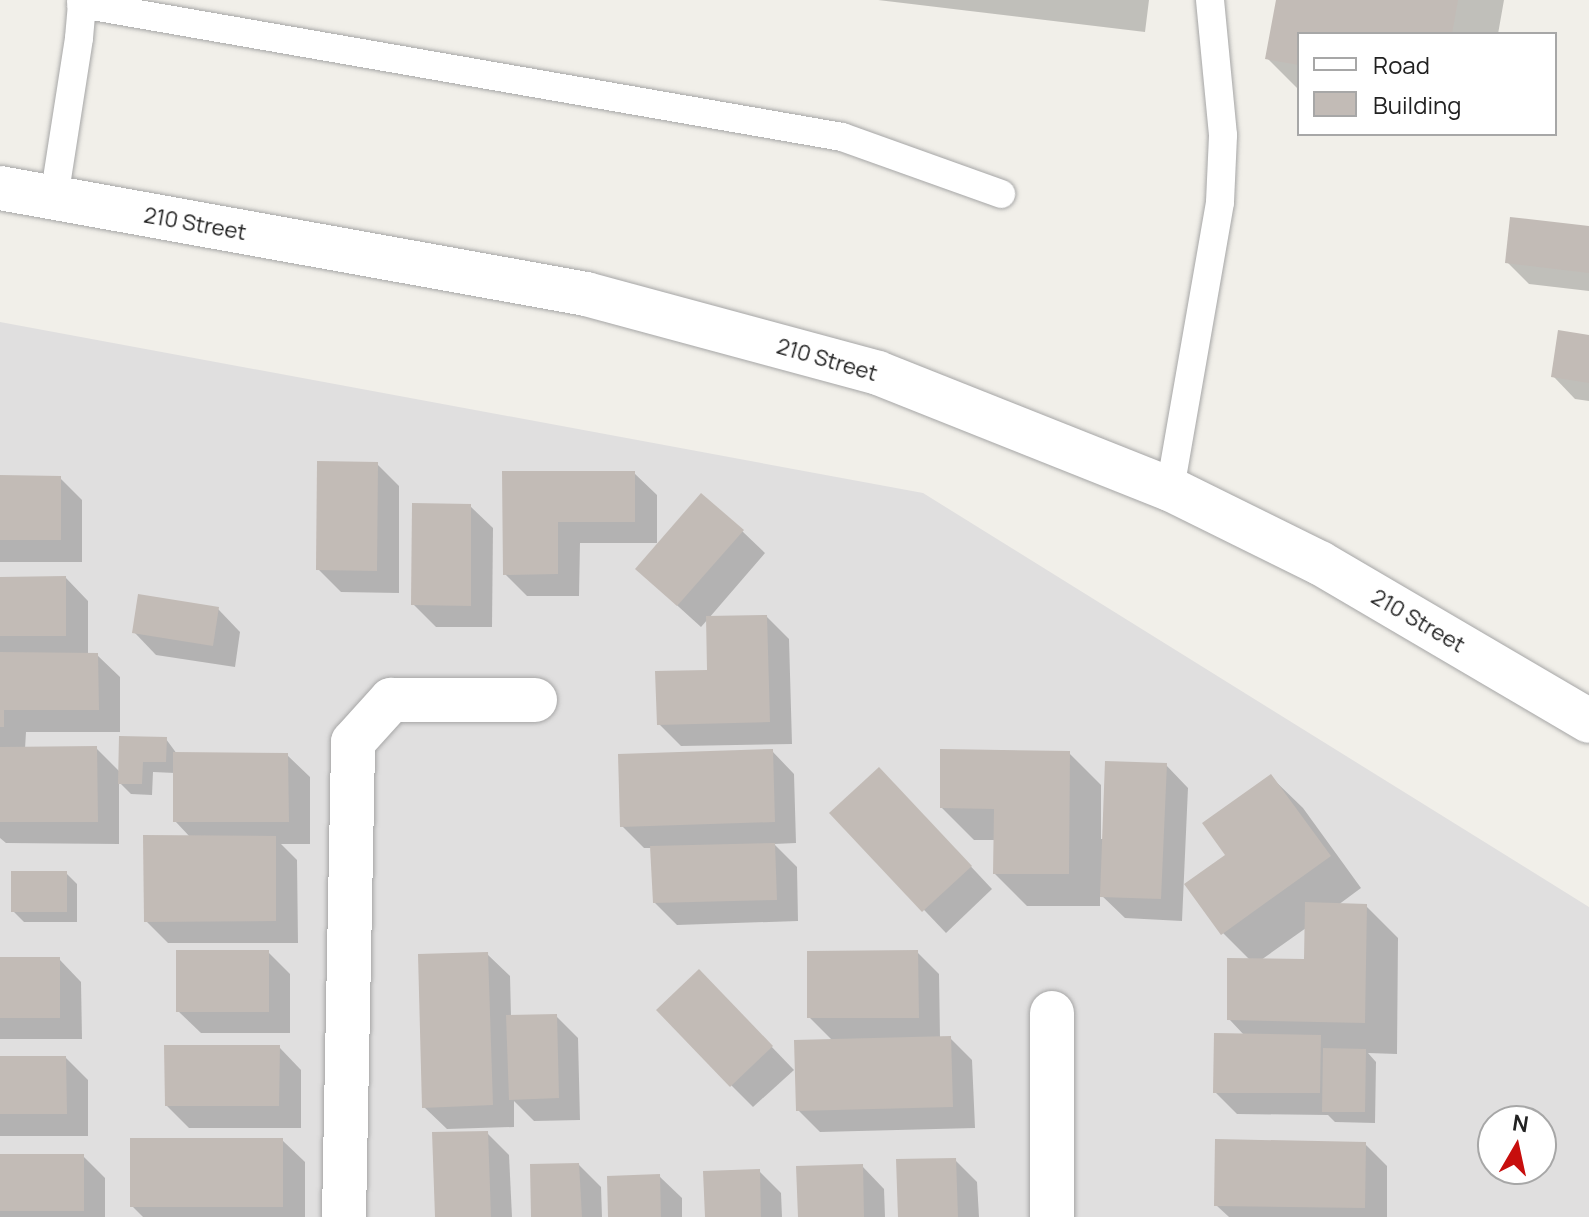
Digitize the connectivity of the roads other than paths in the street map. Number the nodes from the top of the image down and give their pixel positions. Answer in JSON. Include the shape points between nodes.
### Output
{"nodes":[{"id":1,"x":1210,"y":0,"type":"edge"},
{"id":2,"x":82,"y":2,"type":"edge"},
{"id":3,"x":0,"y":188,"type":"edge"},
{"id":4,"x":1001,"y":194,"type":"dead end"},
{"id":5,"x":54,"y":198,"type":"junction"},
{"id":6,"x":1170,"y":489,"type":"junction"},
{"id":7,"x":535,"y":700,"type":"dead end"},
{"id":8,"x":1589,"y":721,"type":"edge"},
{"id":9,"x":1052,"y":1013,"type":"dead end"},
{"id":10,"x":344,"y":1217,"type":"edge"},
{"id":11,"x":1052,"y":1217,"type":"edge"}],
"edges":[{"from":1,"to":6,"type":"lane","via":[[1223,135],[1220,202]]},
{"from":2,"to":4,"type":"lane","via":[[842,137]]},
{"from":2,"to":5,"type":"lane"},
{"from":3,"to":5,"type":"street","name":"210 Street"},
{"from":5,"to":6,"type":"street","name":"210 Street","via":[[586,294],[878,373]]},
{"from":6,"to":8,"type":"street","name":"210 Street","via":[[1320,563]]},
{"from":7,"to":10,"type":"street","via":[[391,700],[353,742]]},
{"from":9,"to":11,"type":"street"}]}
